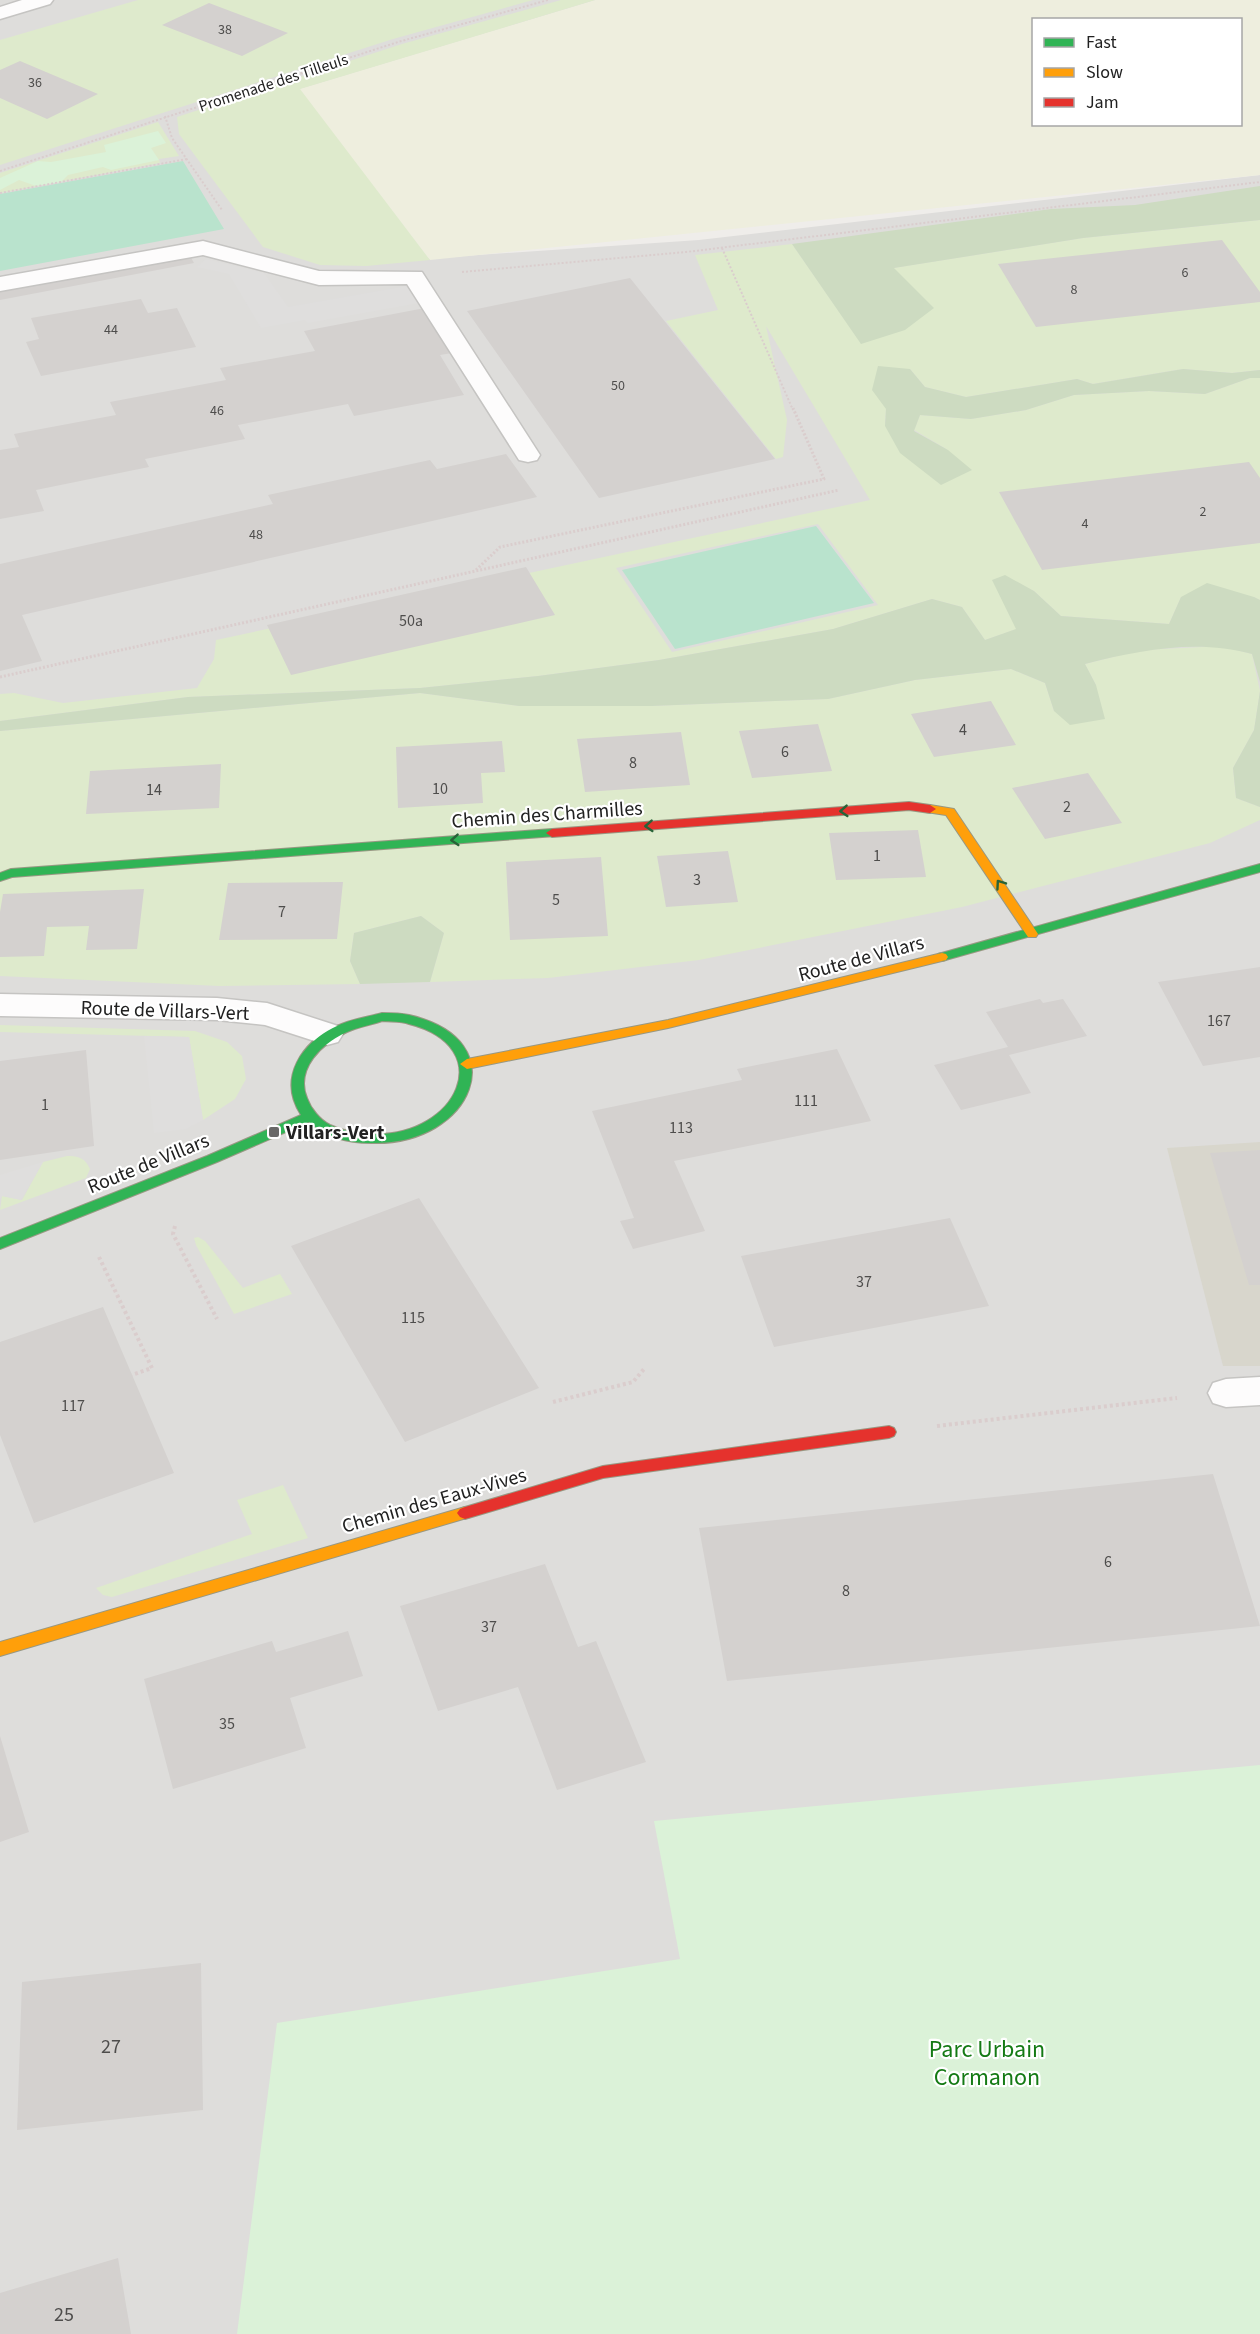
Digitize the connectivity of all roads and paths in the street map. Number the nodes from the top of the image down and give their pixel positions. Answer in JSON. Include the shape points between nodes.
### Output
{"nodes":[{"id":1,"x":43,"y":0,"type":"edge"},
{"id":2,"x":548,"y":0,"type":"edge"},
{"id":3,"x":0,"y":13,"type":"edge"},
{"id":4,"x":165,"y":116,"type":"junction"},
{"id":5,"x":187,"y":159,"type":"junction"},
{"id":6,"x":0,"y":171,"type":"edge"},
{"id":7,"x":1260,"y":182,"type":"edge"},
{"id":8,"x":0,"y":194,"type":"edge"},
{"id":9,"x":722,"y":248,"type":"junction"},
{"id":10,"x":228,"y":255,"type":"junction"},
{"id":11,"x":414,"y":277,"type":"junction"},
{"id":12,"x":0,"y":284,"type":"edge"},
{"id":13,"x":528,"y":455,"type":"dead end"},
{"id":14,"x":838,"y":490,"type":"dead end"},
{"id":15,"x":475,"y":571,"type":"junction"},
{"id":16,"x":0,"y":677,"type":"edge"},
{"id":17,"x":1260,"y":868,"type":"edge"},
{"id":18,"x":0,"y":877,"type":"edge"},
{"id":19,"x":1032,"y":934,"type":"junction"},
{"id":20,"x":0,"y":1005,"type":"edge"},
{"id":21,"x":327,"y":1034,"type":"junction"},
{"id":22,"x":467,"y":1064,"type":"junction"},
{"id":23,"x":310,"y":1116,"type":"junction"},
{"id":24,"x":175,"y":1226,"type":"dead end"},
{"id":25,"x":0,"y":1244,"type":"edge"},
{"id":26,"x":99,"y":1257,"type":"dead end"},
{"id":27,"x":217,"y":1319,"type":"dead end"},
{"id":28,"x":644,"y":1369,"type":"dead end"},
{"id":29,"x":132,"y":1375,"type":"dead end"},
{"id":30,"x":1243,"y":1392,"type":"edge"},
{"id":31,"x":553,"y":1402,"type":"dead end"},
{"id":32,"x":889,"y":1432,"type":"joint"},
{"id":33,"x":0,"y":1649,"type":"edge"}],
"edges":[{"from":1,"to":3,"type":"street"},
{"from":2,"to":4,"type":"path","name":"Promenade des Tilleuls","via":[[398,42]]},
{"from":4,"to":5,"type":"path","via":[[172,138]]},
{"from":4,"to":6,"type":"path","name":"Promenade des Tilleuls"},
{"from":5,"to":8,"type":"path"},
{"from":5,"to":10,"type":"path","via":[[243,241]]},
{"from":7,"to":9,"type":"path"},
{"from":9,"to":11,"type":"path"},
{"from":9,"to":15,"type":"path","via":[[824,479],[500,548]]},
{"from":10,"to":11,"type":"street","via":[[319,278]]},
{"from":10,"to":12,"type":"street","via":[[203,248]]},
{"from":11,"to":13,"type":"street"},
{"from":14,"to":15,"type":"path"},
{"from":15,"to":16,"type":"path"},
{"from":17,"to":19,"type":"street","name":"Route de Villars"},
{"from":19,"to":18,"type":"street","name":"Chemin des Charmilles","one_way":true,"via":[[950,812],[909,806],[11,873]]},
{"from":19,"to":22,"type":"street","name":"Route de Villars","via":[[739,1010]]},
{"from":20,"to":21,"type":"street","name":"Route de Villars-Vert","via":[[217,1009],[267,1014]]},
{"from":21,"to":22,"type":"street","via":[[352,1022],[382,1017],[411,1019],[437,1029],[457,1044]]},
{"from":21,"to":23,"type":"street","via":[[304,1056],[294,1082],[299,1101]]},
{"from":22,"to":23,"type":"street","via":[[468,1084],[459,1104],[441,1121],[416,1134],[387,1140],[357,1138],[330,1130]]},
{"from":23,"to":25,"type":"street","name":"Route de Villars"},
{"from":24,"to":27,"type":"path","via":[[173,1234]]},
{"from":26,"to":29,"type":"path","via":[[152,1368]]},
{"from":28,"to":31,"type":"path","via":[[633,1382]]},
{"from":30,"to":32,"type":"path"},
{"from":32,"to":33,"type":"street","name":"Chemin des Eaux-Vives","via":[[603,1472]]}]}
